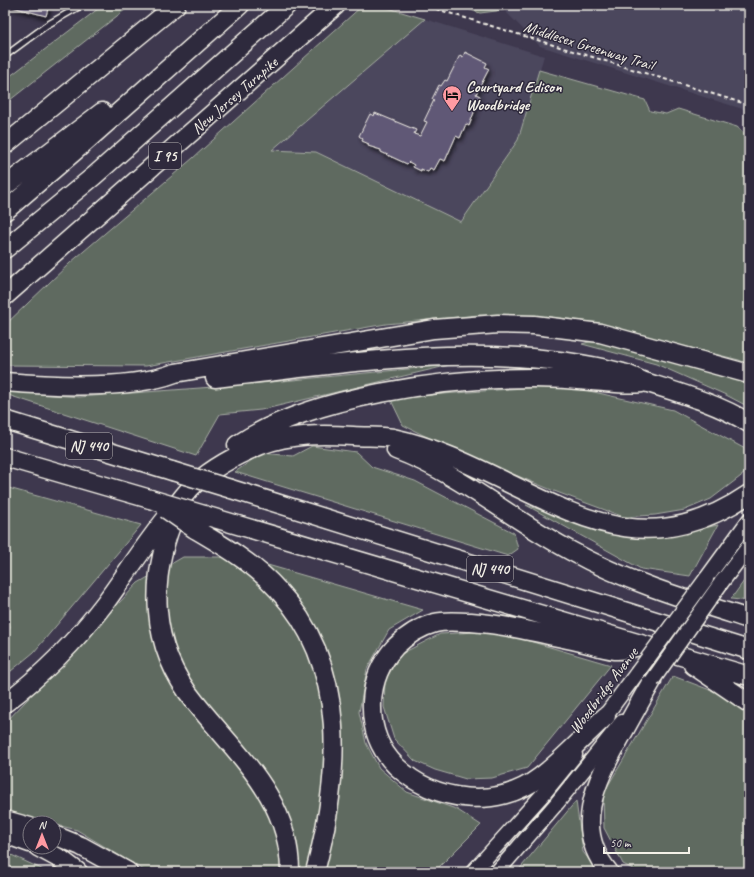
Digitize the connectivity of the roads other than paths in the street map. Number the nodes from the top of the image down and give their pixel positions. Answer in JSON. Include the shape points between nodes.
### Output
{"nodes":[{"id":1,"x":82,"y":5,"type":"edge"},
{"id":2,"x":176,"y":5,"type":"edge"},
{"id":3,"x":239,"y":5,"type":"edge"},
{"id":4,"x":287,"y":5,"type":"edge"},
{"id":5,"x":330,"y":10,"type":"edge"},
{"id":6,"x":5,"y":56,"type":"edge"},
{"id":7,"x":5,"y":145,"type":"edge"},
{"id":8,"x":5,"y":186,"type":"edge"},
{"id":9,"x":5,"y":211,"type":"edge"},
{"id":10,"x":5,"y":249,"type":"edge"},
{"id":11,"x":5,"y":296,"type":"edge"},
{"id":12,"x":749,"y":374,"type":"edge"},
{"id":13,"x":159,"y":379,"type":"junction"},
{"id":14,"x":5,"y":382,"type":"edge"},
{"id":15,"x":647,"y":383,"type":"junction"},
{"id":16,"x":5,"y":420,"type":"edge"},
{"id":17,"x":749,"y":423,"type":"edge"},
{"id":18,"x":351,"y":436,"type":"junction"},
{"id":19,"x":5,"y":457,"type":"edge"},
{"id":20,"x":209,"y":473,"type":"junction"},
{"id":21,"x":749,"y":494,"type":"edge"},
{"id":22,"x":184,"y":496,"type":"junction"},
{"id":23,"x":749,"y":520,"type":"edge"},
{"id":24,"x":199,"y":522,"type":"junction"},
{"id":25,"x":749,"y":546,"type":"edge"},
{"id":26,"x":749,"y":619,"type":"edge"},
{"id":27,"x":643,"y":646,"type":"junction"},
{"id":28,"x":749,"y":650,"type":"edge"},
{"id":29,"x":682,"y":658,"type":"junction"},
{"id":30,"x":749,"y":676,"type":"edge"},
{"id":31,"x":645,"y":677,"type":"junction"},
{"id":32,"x":5,"y":703,"type":"edge"},
{"id":33,"x":749,"y":703,"type":"edge"},
{"id":34,"x":606,"y":716,"type":"junction"},
{"id":35,"x":5,"y":820,"type":"edge"},
{"id":36,"x":22,"y":825,"type":"edge"},
{"id":37,"x":5,"y":834,"type":"edge"},
{"id":38,"x":62,"y":838,"type":"edge"},
{"id":39,"x":22,"y":840,"type":"edge"},
{"id":40,"x":53,"y":855,"type":"edge"},
{"id":41,"x":78,"y":872,"type":"edge"},
{"id":42,"x":128,"y":872,"type":"edge"},
{"id":43,"x":290,"y":872,"type":"edge"},
{"id":44,"x":315,"y":872,"type":"edge"},
{"id":45,"x":473,"y":872,"type":"edge"},
{"id":46,"x":497,"y":872,"type":"edge"},
{"id":47,"x":609,"y":872,"type":"edge"}],
"edges":[{"from":1,"to":6,"type":"lane","via":[[47,25]]},
{"from":2,"to":7,"type":"highway"},
{"from":3,"to":8,"type":"highway"},
{"from":3,"to":9,"type":"highway"},
{"from":4,"to":10,"type":"highway","name":"New Jersey Turnpike","number":"I 95","via":[[100,171]]},
{"from":5,"to":11,"type":"highway","name":"New Jersey Turnpike","number":"I 95"},
{"from":12,"to":13,"type":"highway","via":[[600,333],[534,325],[498,324],[465,325],[400,334],[175,373]]},
{"from":13,"to":14,"type":"highway","via":[[70,385]]},
{"from":13,"to":15,"type":"highway","via":[[175,382],[405,358],[492,355],[575,362],[626,373]]},
{"from":15,"to":17,"type":"highway","via":[[701,400]]},
{"from":15,"to":20,"type":"highway","via":[[624,385],[563,379],[501,379],[360,398],[300,414],[272,425],[220,456]]},
{"from":16,"to":28,"type":"highway","number":"NJ 440","bridge":true},
{"from":18,"to":20,"type":"highway","via":[[329,434],[283,438],[247,451]]},
{"from":18,"to":21,"type":"highway","via":[[392,438],[423,446],[457,459],[577,515],[622,528],[664,528],[686,524],[727,508]]},
{"from":18,"to":26,"type":"highway","via":[[418,458],[570,551],[606,569],[681,598]]},
{"from":19,"to":24,"type":"highway","number":"NJ 440","bridge":true,"via":[[150,499]]},
{"from":20,"to":22,"type":"highway"},
{"from":22,"to":32,"type":"highway","via":[[78,636],[24,689]]},
{"from":22,"to":43,"type":"highway","via":[[174,518],[159,575],[158,618],[162,637],[169,660],[194,701],[266,788],[283,826]]},
{"from":23,"to":31,"type":"main road","name":"Woodbridge Avenue","bridge":true,"via":[[706,579]]},
{"from":24,"to":27,"type":"highway","number":"NJ 440"},
{"from":24,"to":44,"type":"highway","via":[[278,589],[294,608],[318,649],[331,698],[333,755],[328,815]]},
{"from":25,"to":31,"type":"main road","name":"Woodbridge Avenue","bridge":true},
{"from":27,"to":29,"type":"highway","number":"NJ 440"},
{"from":27,"to":34,"type":"highway","via":[[616,651],[500,625],[437,622],[402,640],[389,654],[378,674],[372,693],[372,716],[376,735],[385,756],[402,772],[423,784],[447,794],[470,798],[494,796],[515,790],[539,778]]},
{"from":29,"to":30,"type":"highway","number":"NJ 440"},
{"from":29,"to":33,"type":"highway"},
{"from":31,"to":34,"type":"main road","name":"Woodbridge Avenue"},
{"from":31,"to":46,"type":"main road","name":"Woodbridge Avenue","via":[[605,744]]},
{"from":31,"to":47,"type":"highway","via":[[596,785],[590,806],[594,848]]},
{"from":34,"to":45,"type":"main road","name":"Woodbridge Avenue","via":[[545,792]]},
{"from":35,"to":36,"type":"highway"},
{"from":37,"to":39,"type":"highway"},
{"from":38,"to":42,"type":"highway"},
{"from":40,"to":41,"type":"highway"}]}
